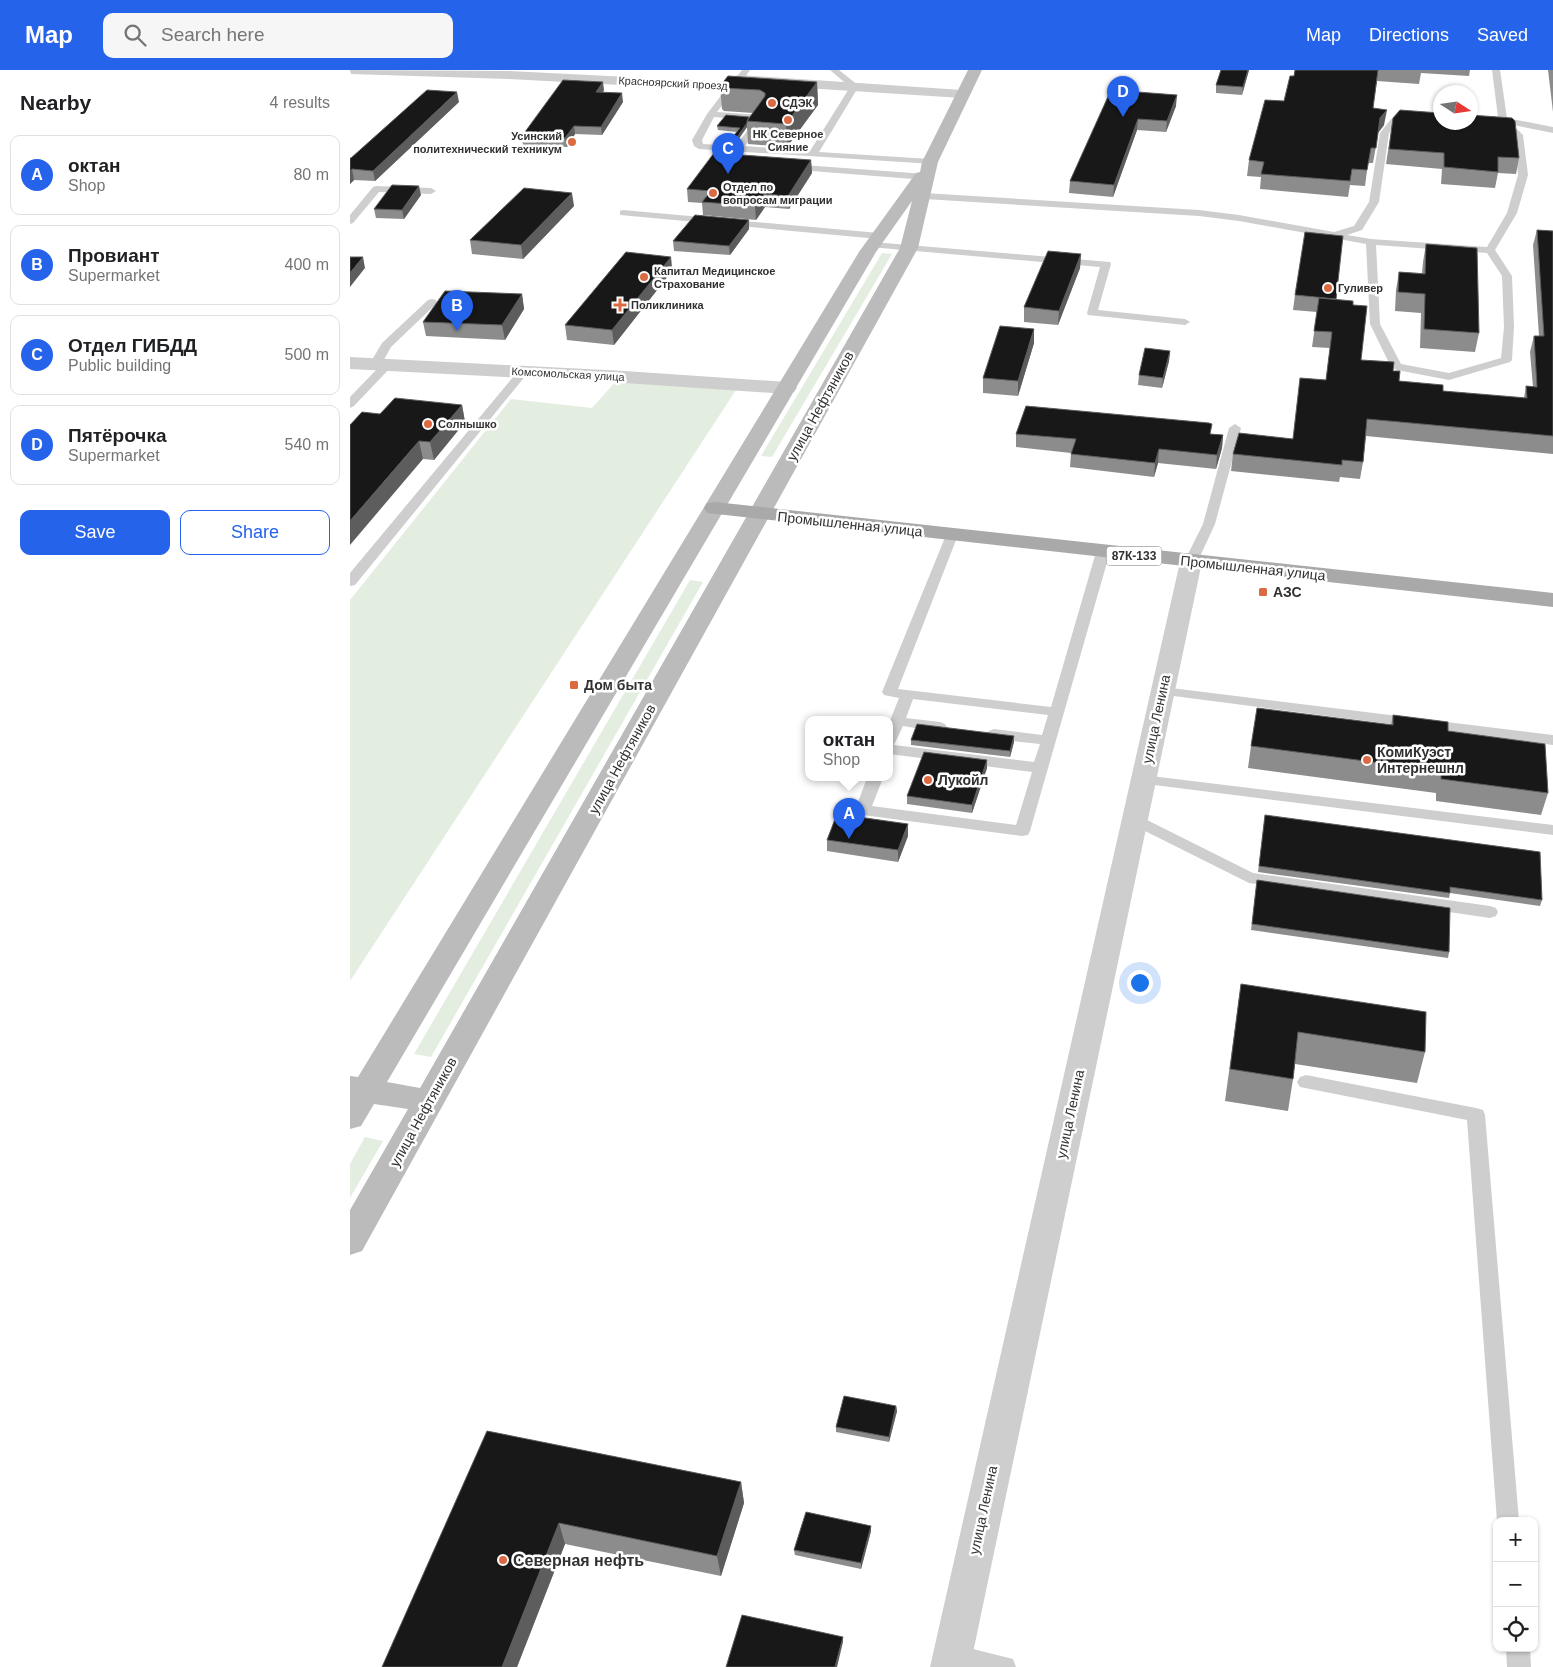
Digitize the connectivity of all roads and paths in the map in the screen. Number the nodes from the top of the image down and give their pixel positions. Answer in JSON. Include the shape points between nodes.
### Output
{"nodes":[{"id":1,"x":351,"y":70,"type":"edge"},
{"id":2,"x":376,"y":70,"type":"edge"},
{"id":3,"x":834,"y":70,"type":"edge"},
{"id":4,"x":975,"y":70,"type":"edge"},
{"id":5,"x":1496,"y":70,"type":"edge"},
{"id":6,"x":739,"y":79,"type":"edge"},
{"id":7,"x":856,"y":86,"type":"junction"},
{"id":8,"x":962,"y":94,"type":"junction"},
{"id":9,"x":711,"y":114,"type":"junction"},
{"id":10,"x":1433,"y":117,"type":"edge"},
{"id":11,"x":1478,"y":118,"type":"edge"},
{"id":12,"x":1503,"y":120,"type":"junction"},
{"id":13,"x":1553,"y":130,"type":"edge"},
{"id":14,"x":738,"y":149,"type":"junction"},
{"id":15,"x":813,"y":154,"type":"junction"},
{"id":16,"x":781,"y":167,"type":"edge"},
{"id":17,"x":922,"y":181,"type":"junction"},
{"id":18,"x":431,"y":191,"type":"dead end"},
{"id":19,"x":623,"y":213,"type":"dead end"},
{"id":20,"x":350,"y":221,"type":"edge"},
{"id":21,"x":1333,"y":235,"type":"junction"},
{"id":22,"x":876,"y":240,"type":"junction"},
{"id":23,"x":1371,"y":242,"type":"junction"},
{"id":24,"x":909,"y":248,"type":"junction"},
{"id":25,"x":1490,"y":250,"type":"junction"},
{"id":26,"x":432,"y":302,"type":"dead end"},
{"id":27,"x":1186,"y":322,"type":"dead end"},
{"id":28,"x":350,"y":363,"type":"edge"},
{"id":29,"x":381,"y":365,"type":"junction"},
{"id":30,"x":523,"y":372,"type":"junction"},
{"id":31,"x":787,"y":388,"type":"junction"},
{"id":32,"x":350,"y":404,"type":"edge"},
{"id":33,"x":1235,"y":428,"type":"dead end"},
{"id":34,"x":714,"y":508,"type":"junction"},
{"id":35,"x":760,"y":514,"type":"junction"},
{"id":36,"x":952,"y":535,"type":"junction"},
{"id":37,"x":1102,"y":552,"type":"junction"},
{"id":38,"x":1191,"y":562,"type":"junction"},
{"id":39,"x":350,"y":582,"type":"edge"},
{"id":40,"x":1553,"y":600,"type":"edge"},
{"id":41,"x":1163,"y":691,"type":"junction"},
{"id":42,"x":908,"y":694,"type":"junction"},
{"id":43,"x":1057,"y":712,"type":"junction"},
{"id":44,"x":897,"y":722,"type":"junction"},
{"id":45,"x":954,"y":729,"type":"edge"},
{"id":46,"x":893,"y":732,"type":"edge"},
{"id":47,"x":982,"y":732,"type":"edge"},
{"id":48,"x":1048,"y":740,"type":"junction"},
{"id":49,"x":1553,"y":740,"type":"edge"},
{"id":50,"x":893,"y":750,"type":"edge"},
{"id":51,"x":1040,"y":768,"type":"junction"},
{"id":52,"x":1143,"y":780,"type":"junction"},
{"id":53,"x":874,"y":781,"type":"edge"},
{"id":54,"x":1135,"y":818,"type":"junction"},
{"id":55,"x":1553,"y":830,"type":"edge"},
{"id":56,"x":1490,"y":912,"type":"dead end"},
{"id":57,"x":1306,"y":1082,"type":"dead end"},
{"id":58,"x":358,"y":1089,"type":"edge"},
{"id":59,"x":429,"y":1101,"type":"junction"},
{"id":60,"x":350,"y":1117,"type":"edge"},
{"id":61,"x":350,"y":1241,"type":"edge"},
{"id":62,"x":1508,"y":1517,"type":"edge"},
{"id":63,"x":1518,"y":1652,"type":"edge"},
{"id":64,"x":951,"y":1661,"type":"edge"},
{"id":65,"x":1004,"y":1667,"type":"edge"},
{"id":66,"x":1519,"y":1667,"type":"edge"}],
"edges":[{"from":1,"to":2,"type":"street","name":"Красноярский проезд"},
{"from":2,"to":6,"type":"street","name":"Красноярский проезд"},
{"from":3,"to":7,"type":"lane"},
{"from":4,"to":8,"type":"main road","name":"улица Нефтяников"},
{"from":5,"to":12,"type":"lane"},
{"from":6,"to":7,"type":"street","name":"Красноярский проезд"},
{"from":6,"to":9,"type":"lane"},
{"from":7,"to":8,"type":"street","name":"Красноярский проезд"},
{"from":7,"to":15,"type":"lane"},
{"from":8,"to":17,"type":"main road","name":"улица Нефтяников"},
{"from":9,"to":14,"type":"lane","via":[[697,140],[699,146]]},
{"from":9,"to":14,"type":"lane","via":[[761,118]]},
{"from":10,"to":21,"type":"lane","via":[[1394,121],[1385,133],[1374,202],[1358,228]]},
{"from":11,"to":12,"type":"lane"},
{"from":12,"to":13,"type":"lane"},
{"from":12,"to":25,"type":"lane","via":[[1518,135],[1523,175],[1512,213]]},
{"from":14,"to":15,"type":"lane"},
{"from":15,"to":17,"type":"lane"},
{"from":16,"to":17,"type":"lane"},
{"from":17,"to":21,"type":"lane","via":[[1239,218]]},
{"from":17,"to":22,"type":"main road","name":"улица Нефтяников"},
{"from":17,"to":24,"type":"main road","name":"улица Нефтяников"},
{"from":18,"to":20,"type":"lane","via":[[376,189]]},
{"from":19,"to":22,"type":"lane"},
{"from":21,"to":23,"type":"lane"},
{"from":22,"to":24,"type":"lane"},
{"from":22,"to":31,"type":"main road","name":"улица Нефтяников"},
{"from":23,"to":25,"type":"lane"},
{"from":23,"to":25,"type":"lane","via":[[1375,324],[1397,367],[1449,377],[1506,360],[1509,327],[1507,276]]},
{"from":24,"to":27,"type":"lane","via":[[1106,264],[1092,313]]},
{"from":24,"to":35,"type":"main road","name":"улица Нефтяников"},
{"from":26,"to":29,"type":"lane","via":[[386,345]]},
{"from":28,"to":29,"type":"street","name":"Комсомольская улица"},
{"from":29,"to":30,"type":"street","name":"Комсомольская улица"},
{"from":29,"to":32,"type":"lane"},
{"from":30,"to":31,"type":"street","name":"Комсомольская улица"},
{"from":30,"to":39,"type":"lane"},
{"from":31,"to":34,"type":"main road","name":"улица Нефтяников"},
{"from":33,"to":38,"type":"lane","via":[[1209,524]]},
{"from":34,"to":35,"type":"main road","name":"Промышленная улица","number":"87К-133"},
{"from":34,"to":58,"type":"main road","name":"улица Нефтяников"},
{"from":35,"to":36,"type":"main road","name":"Промышленная улица","number":"87К-133"},
{"from":35,"to":59,"type":"main road","name":"улица Нефтяников"},
{"from":36,"to":37,"type":"main road","name":"Промышленная улица","number":"87К-133"},
{"from":36,"to":42,"type":"lane","via":[[889,692]]},
{"from":37,"to":38,"type":"main road","name":"Промышленная улица","number":"87К-133"},
{"from":37,"to":43,"type":"lane"},
{"from":38,"to":40,"type":"main road","name":"Промышленная улица","number":"87К-133"},
{"from":38,"to":41,"type":"street","name":"улица Ленина"},
{"from":41,"to":49,"type":"lane"},
{"from":41,"to":52,"type":"street","name":"улица Ленина"},
{"from":42,"to":43,"type":"lane"},
{"from":42,"to":44,"type":"lane"},
{"from":43,"to":48,"type":"lane"},
{"from":44,"to":45,"type":"lane"},
{"from":44,"to":46,"type":"lane"},
{"from":47,"to":48,"type":"lane"},
{"from":48,"to":51,"type":"lane"},
{"from":50,"to":51,"type":"lane"},
{"from":51,"to":53,"type":"lane","via":[[1022,831],[863,810]]},
{"from":52,"to":54,"type":"street","name":"улица Ленина"},
{"from":52,"to":55,"type":"lane"},
{"from":54,"to":56,"type":"lane","via":[[1250,878]]},
{"from":54,"to":64,"type":"street","name":"улица Ленина"},
{"from":57,"to":62,"type":"lane","via":[[1476,1115]]},
{"from":58,"to":59,"type":"main road"},
{"from":58,"to":60,"type":"main road","name":"улица Нефтяников"},
{"from":59,"to":61,"type":"main road","name":"улица Нефтяников"},
{"from":63,"to":66,"type":"lane"},
{"from":64,"to":65,"type":"lane"}]}
